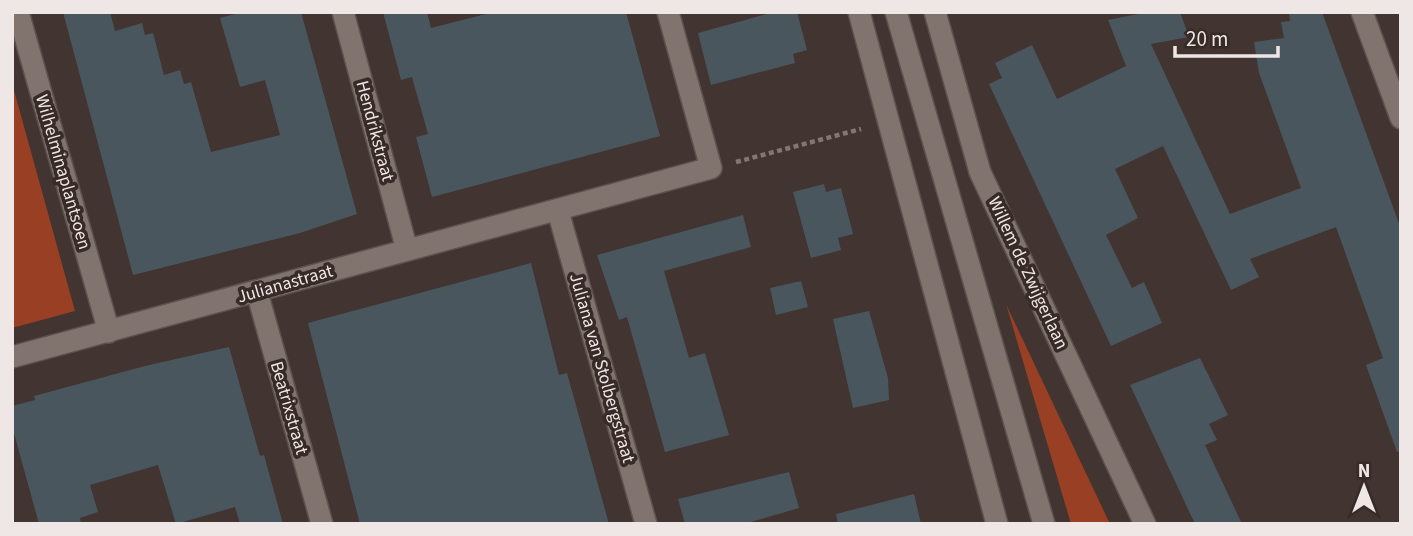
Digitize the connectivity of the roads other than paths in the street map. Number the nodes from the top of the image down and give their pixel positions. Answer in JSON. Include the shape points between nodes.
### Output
{"nodes":[{"id":1,"x":18,"y":12,"type":"edge"},
{"id":2,"x":343,"y":12,"type":"edge"},
{"id":3,"x":667,"y":12,"type":"edge"},
{"id":4,"x":859,"y":12,"type":"edge"},
{"id":5,"x":896,"y":12,"type":"edge"},
{"id":6,"x":935,"y":12,"type":"edge"},
{"id":7,"x":1362,"y":12,"type":"edge"},
{"id":8,"x":1401,"y":118,"type":"edge"},
{"id":9,"x":558,"y":211,"type":"junction"},
{"id":10,"x":407,"y":250,"type":"junction"},
{"id":11,"x":257,"y":292,"type":"junction"},
{"id":12,"x":109,"y":332,"type":"junction"},
{"id":13,"x":12,"y":357,"type":"edge"},
{"id":14,"x":322,"y":524,"type":"edge"},
{"id":15,"x":646,"y":524,"type":"edge"},
{"id":16,"x":997,"y":524,"type":"edge"},
{"id":17,"x":1044,"y":524,"type":"edge"},
{"id":18,"x":1145,"y":524,"type":"edge"}],
"edges":[{"from":1,"to":12,"type":"street","name":"Wilhelminaplantsoen"},
{"from":2,"to":10,"type":"street","name":"Hendrikstraat"},
{"from":3,"to":9,"type":"street","name":"Julianastraat","via":[[711,168]]},
{"from":4,"to":16,"type":"street"},
{"from":5,"to":17,"type":"street"},
{"from":6,"to":18,"type":"street","name":"Willem de Zwijgerlaan","via":[[980,172]]},
{"from":7,"to":8,"type":"street"},
{"from":9,"to":10,"type":"street","name":"Julianastraat"},
{"from":9,"to":15,"type":"street","name":"Juliana van Stolbergstraat"},
{"from":10,"to":11,"type":"street","name":"Julianastraat"},
{"from":11,"to":12,"type":"street","name":"Julianastraat"},
{"from":11,"to":14,"type":"street","name":"Beatrixstraat"},
{"from":12,"to":13,"type":"street","name":"Julianastraat"}]}
